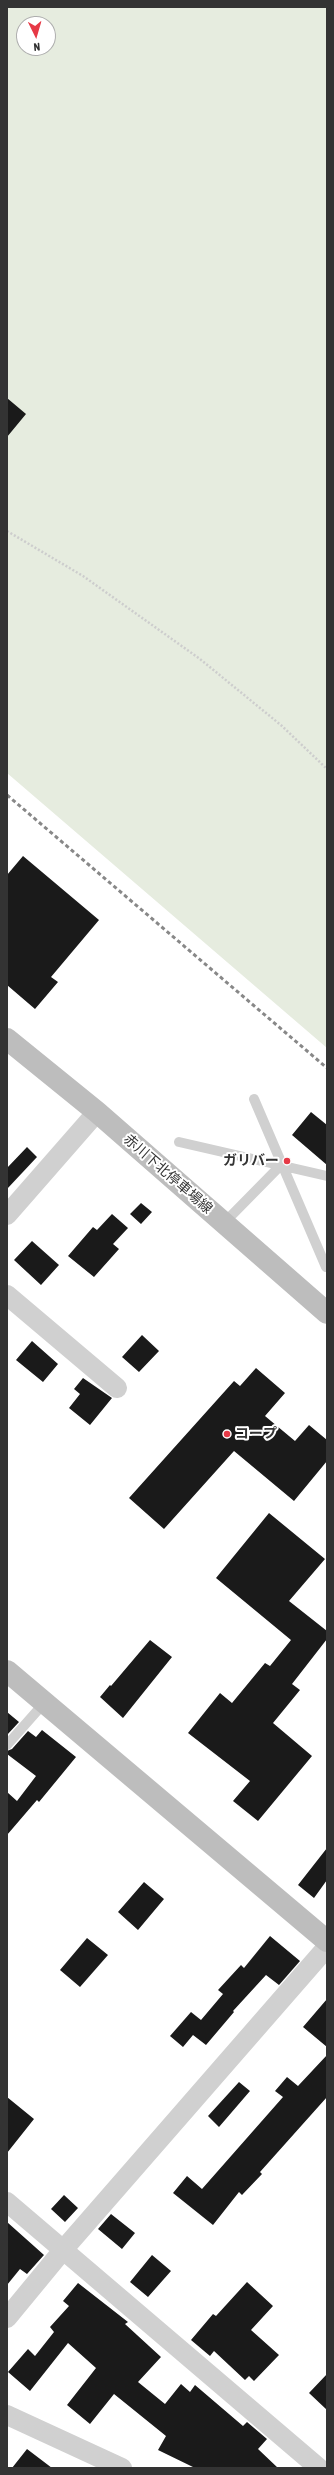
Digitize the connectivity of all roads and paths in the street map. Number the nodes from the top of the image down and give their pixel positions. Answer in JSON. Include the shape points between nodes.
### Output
{"nodes":[{"id":1,"x":7,"y":531,"type":"edge"},
{"id":2,"x":327,"y":769,"type":"edge"},
{"id":3,"x":7,"y":1039,"type":"edge"},
{"id":4,"x":254,"y":1099,"type":"dead end"},
{"id":5,"x":97,"y":1112,"type":"junction"},
{"id":6,"x":179,"y":1142,"type":"dead end"},
{"id":7,"x":282,"y":1164,"type":"junction"},
{"id":8,"x":327,"y":1176,"type":"edge"},
{"id":9,"x":7,"y":1215,"type":"edge"},
{"id":10,"x":224,"y":1223,"type":"junction"},
{"id":11,"x":326,"y":1267,"type":"dead end"},
{"id":12,"x":7,"y":1295,"type":"edge"},
{"id":13,"x":327,"y":1313,"type":"edge"},
{"id":14,"x":117,"y":1388,"type":"dead end"},
{"id":15,"x":7,"y":1671,"type":"edge"},
{"id":16,"x":45,"y":1702,"type":"junction"},
{"id":17,"x":7,"y":1745,"type":"edge"},
{"id":18,"x":327,"y":1941,"type":"edge"},
{"id":19,"x":327,"y":1947,"type":"edge"},
{"id":20,"x":7,"y":2202,"type":"edge"},
{"id":21,"x":63,"y":2250,"type":"junction"},
{"id":22,"x":7,"y":2318,"type":"edge"},
{"id":23,"x":7,"y":2415,"type":"edge"},
{"id":24,"x":122,"y":2468,"type":"edge"},
{"id":25,"x":319,"y":2468,"type":"edge"}],
"edges":[{"from":1,"to":2,"type":"path","via":[[83,576],[200,659],[282,726]]},
{"from":3,"to":5,"type":"main road","name":"赤川下北停車場線"},
{"from":4,"to":7,"type":"lane"},
{"from":5,"to":9,"type":"street"},
{"from":5,"to":10,"type":"main road","name":"赤川下北停車場線"},
{"from":6,"to":7,"type":"lane"},
{"from":7,"to":8,"type":"lane"},
{"from":7,"to":10,"type":"lane"},
{"from":7,"to":11,"type":"lane"},
{"from":10,"to":13,"type":"main road","name":"赤川下北停車場線"},
{"from":12,"to":14,"type":"street"},
{"from":15,"to":16,"type":"main road"},
{"from":16,"to":17,"type":"lane"},
{"from":16,"to":18,"type":"main road"},
{"from":19,"to":21,"type":"street"},
{"from":20,"to":21,"type":"street"},
{"from":21,"to":22,"type":"street"},
{"from":21,"to":25,"type":"street"},
{"from":23,"to":24,"type":"street"}]}
